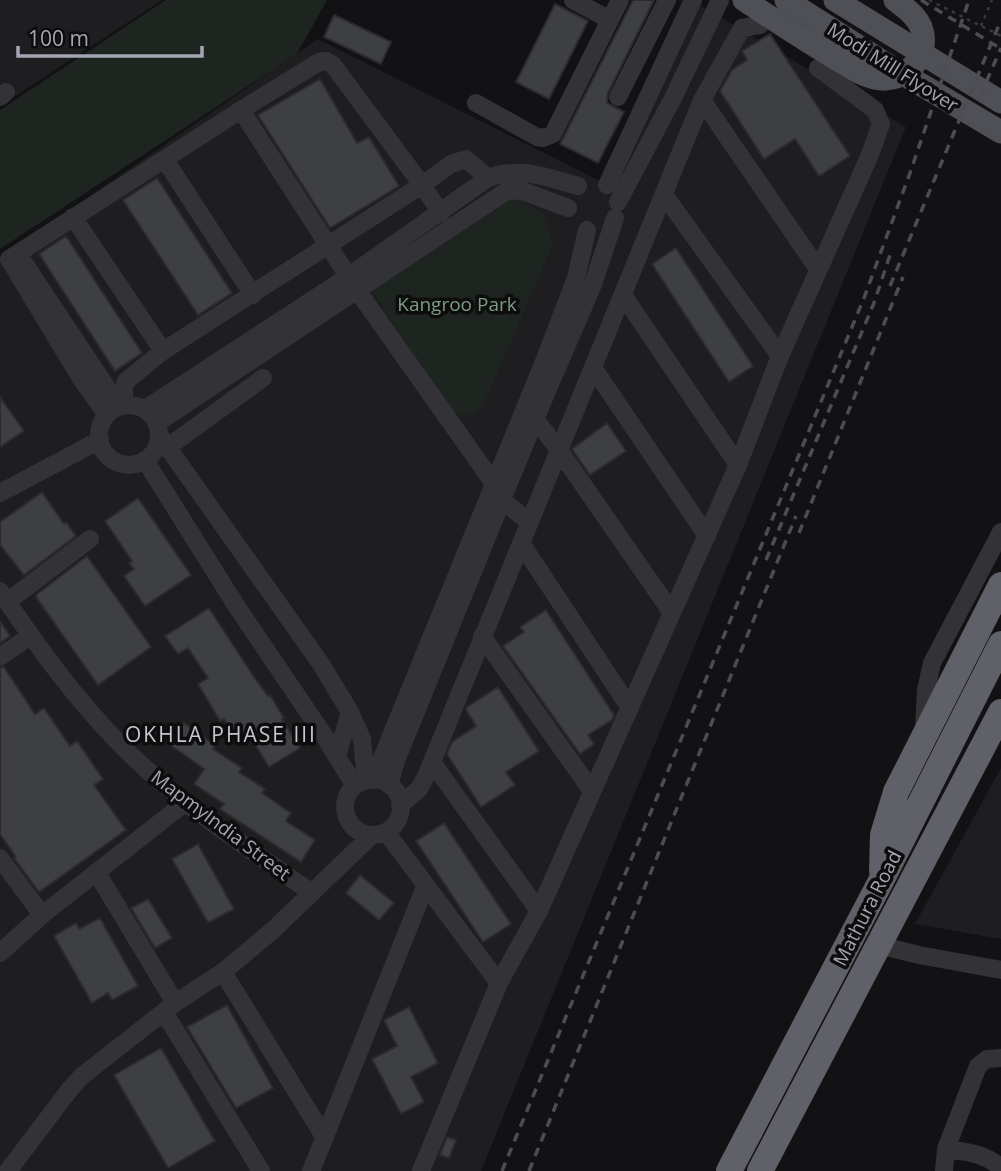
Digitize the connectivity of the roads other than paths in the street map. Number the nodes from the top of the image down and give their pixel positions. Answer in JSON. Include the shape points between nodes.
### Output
{"nodes":[{"id":1,"x":573,"y":0,"type":"edge"},
{"id":2,"x":620,"y":0,"type":"edge"},
{"id":3,"x":667,"y":0,"type":"edge"},
{"id":4,"x":693,"y":0,"type":"edge"},
{"id":5,"x":720,"y":0,"type":"edge"},
{"id":6,"x":744,"y":0,"type":"edge"},
{"id":7,"x":786,"y":0,"type":"edge"},
{"id":8,"x":835,"y":0,"type":"edge"},
{"id":9,"x":895,"y":0,"type":"edge"},
{"id":10,"x":610,"y":20,"type":"junction"},
{"id":11,"x":760,"y":25,"type":"dead end"},
{"id":12,"x":818,"y":68,"type":"dead end"},
{"id":13,"x":618,"y":97,"type":"dead end"},
{"id":14,"x":673,"y":98,"type":"junction"},
{"id":15,"x":476,"y":103,"type":"dead end"},
{"id":16,"x":1001,"y":103,"type":"edge"},
{"id":17,"x":699,"y":107,"type":"junction"},
{"id":18,"x":241,"y":110,"type":"junction"},
{"id":19,"x":1001,"y":132,"type":"edge"},
{"id":20,"x":165,"y":160,"type":"junction"},
{"id":21,"x":547,"y":177,"type":"junction"},
{"id":22,"x":488,"y":178,"type":"junction"},
{"id":23,"x":422,"y":185,"type":"junction"},
{"id":24,"x":607,"y":185,"type":"junction"},
{"id":25,"x":578,"y":186,"type":"junction"},
{"id":26,"x":537,"y":195,"type":"junction"},
{"id":27,"x":665,"y":196,"type":"junction"},
{"id":28,"x":568,"y":208,"type":"junction"},
{"id":29,"x":617,"y":210,"type":"junction"},
{"id":30,"x":440,"y":213,"type":"junction"},
{"id":31,"x":73,"y":217,"type":"junction"},
{"id":32,"x":587,"y":230,"type":"junction"},
{"id":33,"x":329,"y":246,"type":"junction"},
{"id":34,"x":818,"y":269,"type":"junction"},
{"id":35,"x":576,"y":278,"type":"junction"},
{"id":36,"x":353,"y":283,"type":"junction"},
{"id":37,"x":592,"y":287,"type":"junction"},
{"id":38,"x":253,"y":295,"type":"junction"},
{"id":39,"x":623,"y":295,"type":"junction"},
{"id":40,"x":582,"y":311,"type":"junction"},
{"id":41,"x":612,"y":324,"type":"junction"},
{"id":42,"x":163,"y":351,"type":"junction"},
{"id":43,"x":780,"y":356,"type":"junction"},
{"id":44,"x":594,"y":369,"type":"junction"},
{"id":45,"x":262,"y":378,"type":"dead end"},
{"id":46,"x":117,"y":409,"type":"junction"},
{"id":47,"x":535,"y":419,"type":"junction"},
{"id":48,"x":157,"y":429,"type":"junction"},
{"id":49,"x":100,"y":440,"type":"junction"},
{"id":50,"x":559,"y":450,"type":"junction"},
{"id":51,"x":145,"y":460,"type":"junction"},
{"id":52,"x":738,"y":465,"type":"junction"},
{"id":53,"x":0,"y":472,"type":"edge"},
{"id":54,"x":5,"y":490,"type":"edge"},
{"id":55,"x":498,"y":493,"type":"junction"},
{"id":56,"x":529,"y":522,"type":"junction"},
{"id":57,"x":1001,"y":532,"type":"edge"},
{"id":58,"x":706,"y":536,"type":"junction"},
{"id":59,"x":90,"y":539,"type":"dead end"},
{"id":60,"x":521,"y":543,"type":"junction"},
{"id":61,"x":1001,"y":585,"type":"edge"},
{"id":62,"x":4,"y":596,"type":"edge"},
{"id":63,"x":672,"y":613,"type":"junction"},
{"id":64,"x":30,"y":636,"type":"junction"},
{"id":65,"x":482,"y":636,"type":"junction"},
{"id":66,"x":1001,"y":644,"type":"edge"},
{"id":67,"x":0,"y":657,"type":"edge"},
{"id":68,"x":630,"y":708,"type":"junction"},
{"id":69,"x":350,"y":712,"type":"junction"},
{"id":70,"x":1001,"y":712,"type":"edge"},
{"id":71,"x":924,"y":736,"type":"junction"},
{"id":72,"x":337,"y":756,"type":"junction"},
{"id":73,"x":432,"y":762,"type":"junction"},
{"id":74,"x":371,"y":783,"type":"junction"},
{"id":75,"x":592,"y":792,"type":"junction"},
{"id":76,"x":186,"y":802,"type":"junction"},
{"id":77,"x":400,"y":805,"type":"junction"},
{"id":78,"x":379,"y":833,"type":"junction"},
{"id":79,"x":0,"y":858,"type":"edge"},
{"id":80,"x":97,"y":873,"type":"junction"},
{"id":81,"x":883,"y":879,"type":"junction"},
{"id":82,"x":425,"y":887,"type":"junction"},
{"id":83,"x":312,"y":893,"type":"junction"},
{"id":84,"x":539,"y":911,"type":"junction"},
{"id":85,"x":42,"y":915,"type":"junction"},
{"id":86,"x":879,"y":945,"type":"junction"},
{"id":87,"x":0,"y":953,"type":"edge"},
{"id":88,"x":1001,"y":970,"type":"edge"},
{"id":89,"x":223,"y":972,"type":"junction"},
{"id":90,"x":499,"y":983,"type":"junction"},
{"id":91,"x":169,"y":1007,"type":"junction"},
{"id":92,"x":1001,"y":1058,"type":"edge"},
{"id":93,"x":326,"y":1138,"type":"junction"},
{"id":94,"x":946,"y":1149,"type":"junction"},
{"id":95,"x":7,"y":1162,"type":"edge"},
{"id":96,"x":1001,"y":1168,"type":"edge"},
{"id":97,"x":261,"y":1171,"type":"edge"},
{"id":98,"x":311,"y":1171,"type":"edge"},
{"id":99,"x":421,"y":1171,"type":"edge"},
{"id":100,"x":729,"y":1171,"type":"edge"},
{"id":101,"x":760,"y":1171,"type":"edge"},
{"id":102,"x":944,"y":1171,"type":"edge"}],
"edges":[{"from":1,"to":10,"type":"street"},
{"from":2,"to":10,"type":"street"},
{"from":3,"to":13,"type":"street"},
{"from":4,"to":24,"type":"street"},
{"from":5,"to":14,"type":"street"},
{"from":6,"to":9,"type":"main road","via":[[809,43],[869,77],[884,80],[911,69],[923,42],[914,14]]},
{"from":7,"to":19,"type":"main road","name":"Modi Mill Flyover"},
{"from":8,"to":16,"type":"main road","name":"Modi Mill Flyover"},
{"from":10,"to":15,"type":"street","via":[[553,134],[537,137]]},
{"from":11,"to":17,"type":"street","via":[[742,28]]},
{"from":12,"to":34,"type":"street","via":[[875,110],[881,124]]},
{"from":14,"to":17,"type":"street"},
{"from":14,"to":29,"type":"street"},
{"from":17,"to":27,"type":"street"},
{"from":17,"to":34,"type":"street"},
{"from":18,"to":20,"type":"street"},
{"from":18,"to":23,"type":"street","via":[[326,61]]},
{"from":18,"to":33,"type":"street"},
{"from":20,"to":31,"type":"street"},
{"from":20,"to":38,"type":"street"},
{"from":21,"to":22,"type":"street","via":[[512,172]]},
{"from":21,"to":25,"type":"street"},
{"from":21,"to":26,"type":"street"},
{"from":22,"to":23,"type":"street","via":[[466,159]]},
{"from":22,"to":30,"type":"street"},
{"from":23,"to":30,"type":"street"},
{"from":23,"to":33,"type":"street"},
{"from":24,"to":25,"type":"street","via":[[593,181]]},
{"from":24,"to":29,"type":"street"},
{"from":25,"to":28,"type":"street"},
{"from":26,"to":28,"type":"street"},
{"from":26,"to":36,"type":"street","via":[[505,192]]},
{"from":27,"to":39,"type":"street"},
{"from":27,"to":43,"type":"street"},
{"from":28,"to":32,"type":"street","via":[[573,221]]},
{"from":29,"to":32,"type":"street","via":[[604,228]]},
{"from":29,"to":37,"type":"street"},
{"from":30,"to":36,"type":"street"},
{"from":31,"to":42,"type":"street"},
{"from":31,"to":46,"type":"street","via":[[14,258],[82,380]]},
{"from":32,"to":35,"type":"street"},
{"from":33,"to":36,"type":"street"},
{"from":33,"to":38,"type":"street"},
{"from":34,"to":43,"type":"street"},
{"from":35,"to":37,"type":"street"},
{"from":35,"to":55,"type":"street"},
{"from":36,"to":48,"type":"street"},
{"from":36,"to":55,"type":"street"},
{"from":37,"to":40,"type":"street"},
{"from":38,"to":42,"type":"street"},
{"from":39,"to":41,"type":"street"},
{"from":39,"to":52,"type":"street"},
{"from":40,"to":41,"type":"street"},
{"from":40,"to":47,"type":"street"},
{"from":41,"to":44,"type":"street"},
{"from":42,"to":46,"type":"street","via":[[126,381]]},
{"from":43,"to":52,"type":"street"},
{"from":44,"to":50,"type":"street"},
{"from":44,"to":58,"type":"street"},
{"from":45,"to":48,"type":"street"},
{"from":46,"to":48,"type":"street","via":[[137,405]]},
{"from":46,"to":49,"type":"street","via":[[101,426]]},
{"from":47,"to":50,"type":"street"},
{"from":47,"to":55,"type":"street"},
{"from":48,"to":51,"type":"street","via":[[155,450]]},
{"from":48,"to":69,"type":"street"},
{"from":49,"to":51,"type":"street","via":[[105,452],[119,463]]},
{"from":49,"to":54,"type":"street"},
{"from":50,"to":56,"type":"street"},
{"from":50,"to":63,"type":"street"},
{"from":51,"to":72,"type":"street"},
{"from":52,"to":58,"type":"street"},
{"from":53,"to":54,"type":"street"},
{"from":55,"to":56,"type":"street"},
{"from":55,"to":74,"type":"street"},
{"from":56,"to":60,"type":"street"},
{"from":57,"to":71,"type":"street","via":[[932,663]]},
{"from":58,"to":63,"type":"street"},
{"from":59,"to":62,"type":"street"},
{"from":60,"to":65,"type":"street"},
{"from":60,"to":68,"type":"street"},
{"from":61,"to":71,"type":"highway"},
{"from":62,"to":64,"type":"street","name":"MapmyIndia Street"},
{"from":63,"to":68,"type":"street"},
{"from":64,"to":67,"type":"street"},
{"from":64,"to":76,"type":"street","name":"MapmyIndia Street","via":[[118,742]]},
{"from":65,"to":73,"type":"street"},
{"from":65,"to":75,"type":"street"},
{"from":66,"to":81,"type":"highway","name":"Mathura Road"},
{"from":68,"to":75,"type":"street"},
{"from":69,"to":72,"type":"street"},
{"from":69,"to":74,"type":"street","via":[[362,739]]},
{"from":70,"to":86,"type":"highway","name":"Mathura Road"},
{"from":71,"to":81,"type":"highway","via":[[896,792],[883,835]]},
{"from":72,"to":74,"type":"street"},
{"from":73,"to":77,"type":"street","via":[[424,782]]},
{"from":73,"to":84,"type":"street"},
{"from":74,"to":77,"type":"street","via":[[396,793]]},
{"from":74,"to":78,"type":"street","via":[[347,796],[345,804],[348,819],[358,830]]},
{"from":75,"to":84,"type":"street"},
{"from":76,"to":80,"type":"street"},
{"from":76,"to":83,"type":"street","name":"MapmyIndia Street"},
{"from":77,"to":78,"type":"street","via":[[397,821]]},
{"from":78,"to":82,"type":"street"},
{"from":78,"to":83,"type":"street"},
{"from":79,"to":85,"type":"street"},
{"from":80,"to":85,"type":"street"},
{"from":80,"to":91,"type":"street"},
{"from":81,"to":100,"type":"highway","name":"Mathura Road"},
{"from":82,"to":90,"type":"street"},
{"from":82,"to":93,"type":"street"},
{"from":83,"to":89,"type":"street"},
{"from":84,"to":90,"type":"street"},
{"from":85,"to":87,"type":"street"},
{"from":86,"to":88,"type":"street"},
{"from":86,"to":101,"type":"highway","name":"Mathura Road"},
{"from":89,"to":91,"type":"street"},
{"from":89,"to":93,"type":"street"},
{"from":90,"to":99,"type":"street"},
{"from":91,"to":95,"type":"street","via":[[69,1088]]},
{"from":91,"to":97,"type":"street"},
{"from":92,"to":94,"type":"street","via":[[987,1059],[978,1066]]},
{"from":93,"to":98,"type":"street"},
{"from":94,"to":96,"type":"street","via":[[980,1154]]},
{"from":94,"to":102,"type":"street"}]}
